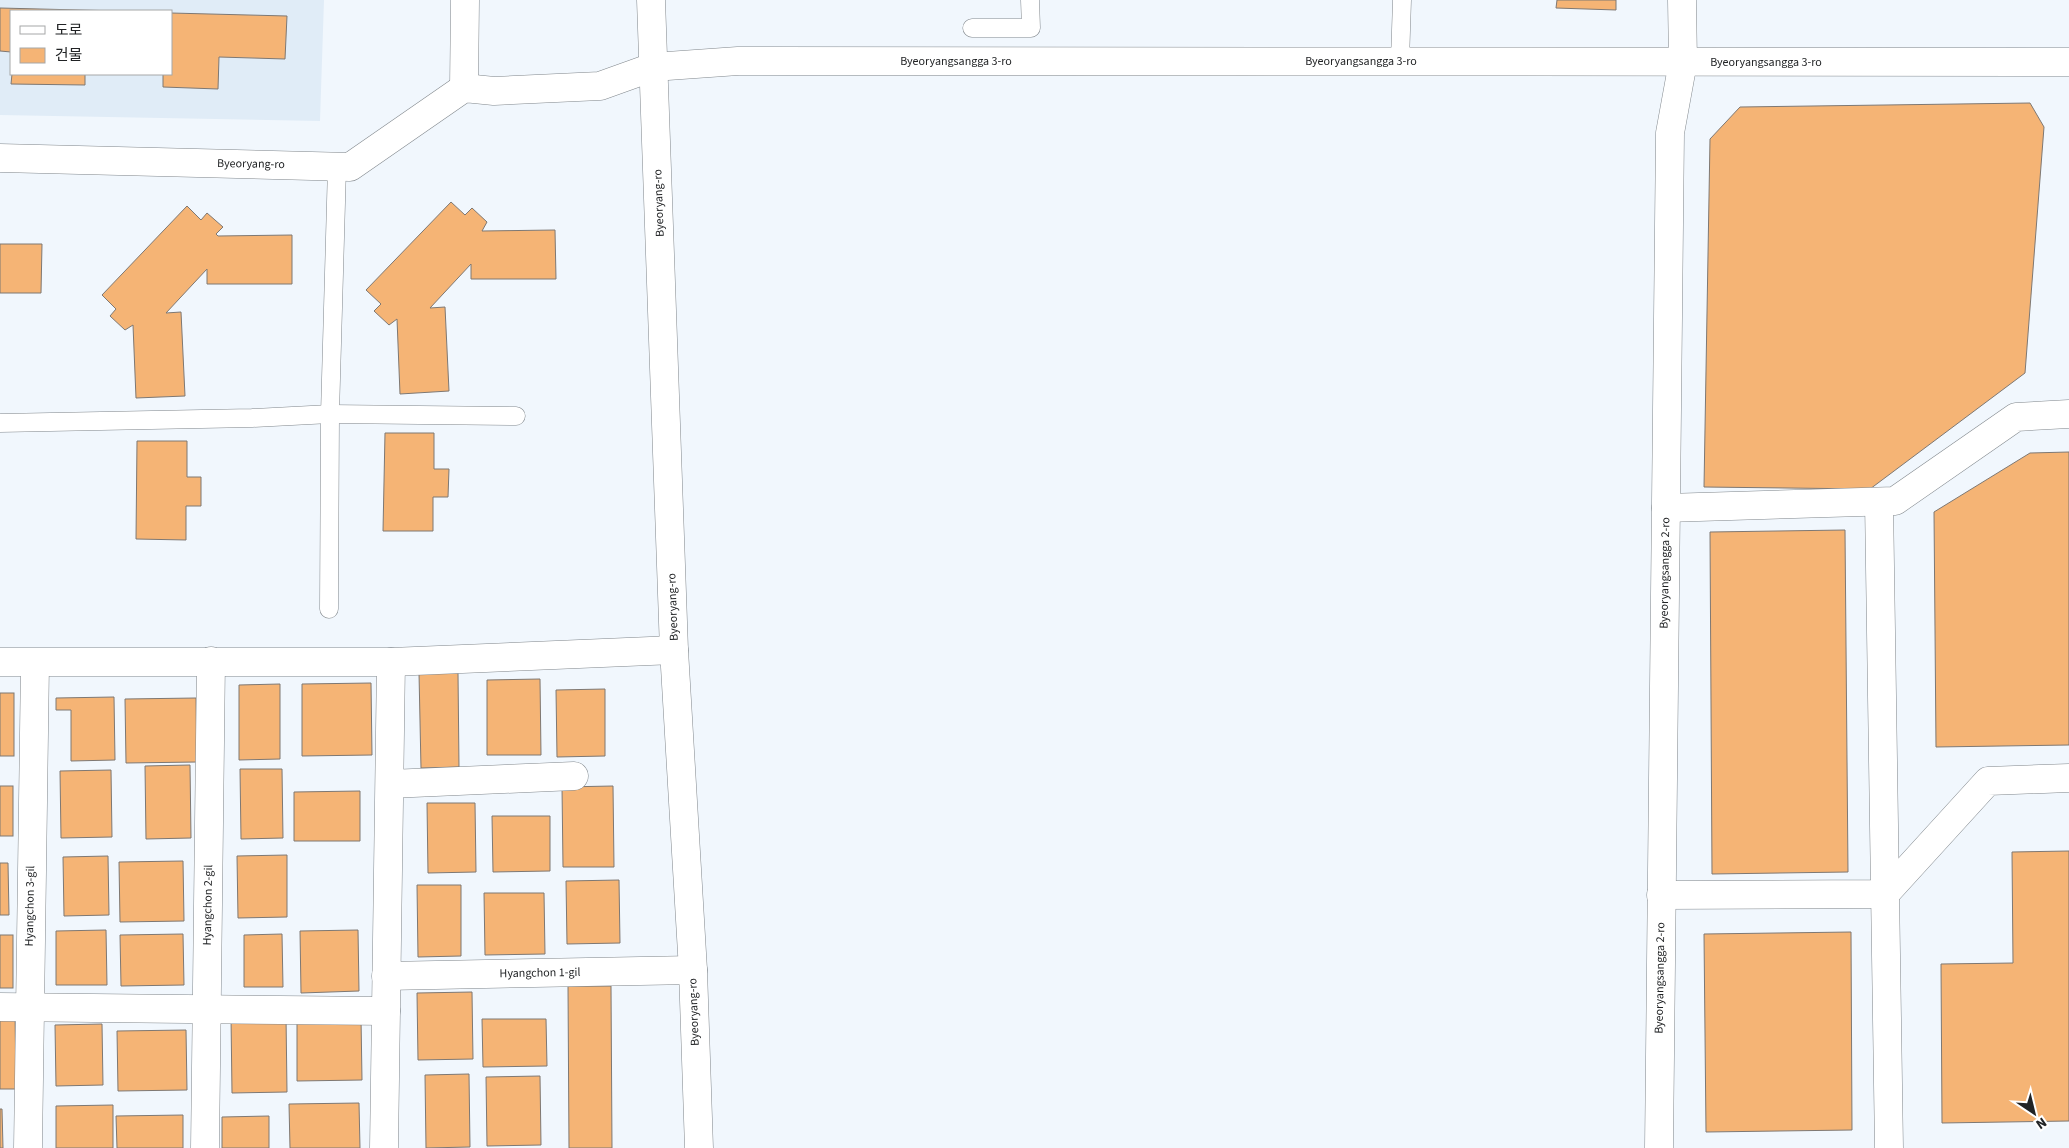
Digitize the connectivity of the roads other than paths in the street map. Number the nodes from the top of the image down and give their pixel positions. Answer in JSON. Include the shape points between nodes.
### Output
{"nodes":[{"id":1,"x":466,"y":0,"type":"edge"},
{"id":2,"x":651,"y":0,"type":"edge"},
{"id":3,"x":1030,"y":0,"type":"edge"},
{"id":4,"x":1402,"y":0,"type":"edge"},
{"id":5,"x":1682,"y":0,"type":"edge"},
{"id":6,"x":972,"y":28,"type":"dead end"},
{"id":7,"x":1400,"y":61,"type":"junction"},
{"id":8,"x":1683,"y":62,"type":"junction"},
{"id":9,"x":2069,"y":62,"type":"edge"},
{"id":10,"x":653,"y":67,"type":"junction"},
{"id":11,"x":464,"y":88,"type":"junction"},
{"id":12,"x":0,"y":158,"type":"edge"},
{"id":13,"x":337,"y":167,"type":"junction"},
{"id":14,"x":330,"y":414,"type":"junction"},
{"id":15,"x":2069,"y":414,"type":"edge"},
{"id":16,"x":516,"y":416,"type":"dead end"},
{"id":17,"x":0,"y":423,"type":"edge"},
{"id":18,"x":1879,"y":502,"type":"junction"},
{"id":19,"x":1666,"y":508,"type":"junction"},
{"id":20,"x":329,"y":609,"type":"dead end"},
{"id":21,"x":674,"y":650,"type":"junction"},
{"id":22,"x":211,"y":661,"type":"junction"},
{"id":23,"x":0,"y":662,"type":"edge"},
{"id":24,"x":391,"y":662,"type":"junction"},
{"id":25,"x":34,"y":664,"type":"junction"},
{"id":26,"x":574,"y":776,"type":"dead end"},
{"id":27,"x":2069,"y":778,"type":"edge"},
{"id":28,"x":390,"y":784,"type":"junction"},
{"id":29,"x":1885,"y":894,"type":"junction"},
{"id":30,"x":1661,"y":895,"type":"junction"},
{"id":31,"x":693,"y":970,"type":"junction"},
{"id":32,"x":386,"y":976,"type":"junction"},
{"id":33,"x":0,"y":1007,"type":"edge"},
{"id":34,"x":29,"y":1007,"type":"junction"},
{"id":35,"x":207,"y":1009,"type":"junction"},
{"id":36,"x":386,"y":1010,"type":"junction"},
{"id":37,"x":28,"y":1148,"type":"edge"},
{"id":38,"x":205,"y":1148,"type":"edge"},
{"id":39,"x":384,"y":1148,"type":"edge"},
{"id":40,"x":699,"y":1148,"type":"edge"},
{"id":41,"x":1659,"y":1148,"type":"edge"},
{"id":42,"x":1889,"y":1148,"type":"edge"}],
"edges":[{"from":1,"to":11,"type":"street"},
{"from":2,"to":10,"type":"street","name":"Byeoryang-ro"},
{"from":3,"to":6,"type":"lane","via":[[1031,28]]},
{"from":4,"to":7,"type":"lane"},
{"from":5,"to":8,"type":"street","name":"Byeoryangsangga 2-ro"},
{"from":7,"to":8,"type":"street","name":"Byeoryangsangga 3-ro"},
{"from":7,"to":10,"type":"street","name":"Byeoryangsangga 3-ro","via":[[738,61]]},
{"from":8,"to":9,"type":"street","name":"Byeoryangsangga 3-ro"},
{"from":8,"to":19,"type":"street","name":"Byeoryangsangga 2-ro","via":[[1670,133]]},
{"from":10,"to":11,"type":"street","via":[[600,86]]},
{"from":10,"to":21,"type":"street","name":"Byeoryang-ro"},
{"from":11,"to":13,"type":"street","name":"Byeoryang-ro","via":[[350,167]]},
{"from":12,"to":13,"type":"street","name":"Byeoryang-ro"},
{"from":13,"to":14,"type":"lane"},
{"from":14,"to":16,"type":"lane"},
{"from":14,"to":17,"type":"lane"},
{"from":14,"to":20,"type":"lane"},
{"from":15,"to":18,"type":"street","via":[[2016,417],[1895,501]]},
{"from":18,"to":19,"type":"street"},
{"from":18,"to":29,"type":"street"},
{"from":19,"to":30,"type":"street","name":"Byeoryangsangga 2-ro"},
{"from":21,"to":24,"type":"street"},
{"from":21,"to":31,"type":"street","name":"Byeoryang-ro"},
{"from":22,"to":24,"type":"street"},
{"from":22,"to":25,"type":"street"},
{"from":22,"to":35,"type":"street","name":"Hyangchon 2-gil"},
{"from":23,"to":25,"type":"street"},
{"from":24,"to":28,"type":"street"},
{"from":25,"to":34,"type":"street","name":"Hyangchon 3-gil"},
{"from":26,"to":28,"type":"street"},
{"from":27,"to":29,"type":"street","via":[[1988,781]]},
{"from":28,"to":32,"type":"street"},
{"from":29,"to":30,"type":"street"},
{"from":29,"to":42,"type":"street"},
{"from":30,"to":41,"type":"street","name":"Byeoryangsangga 2-ro"},
{"from":31,"to":32,"type":"street","name":"Hyangchon 1-gil"},
{"from":31,"to":40,"type":"street","name":"Byeoryang-ro"},
{"from":32,"to":36,"type":"street"},
{"from":33,"to":34,"type":"street"},
{"from":34,"to":35,"type":"street"},
{"from":34,"to":37,"type":"street","name":"Hyangchon 3-gil"},
{"from":35,"to":36,"type":"street"},
{"from":35,"to":38,"type":"street","name":"Hyangchon 2-gil"},
{"from":36,"to":39,"type":"street"}]}
